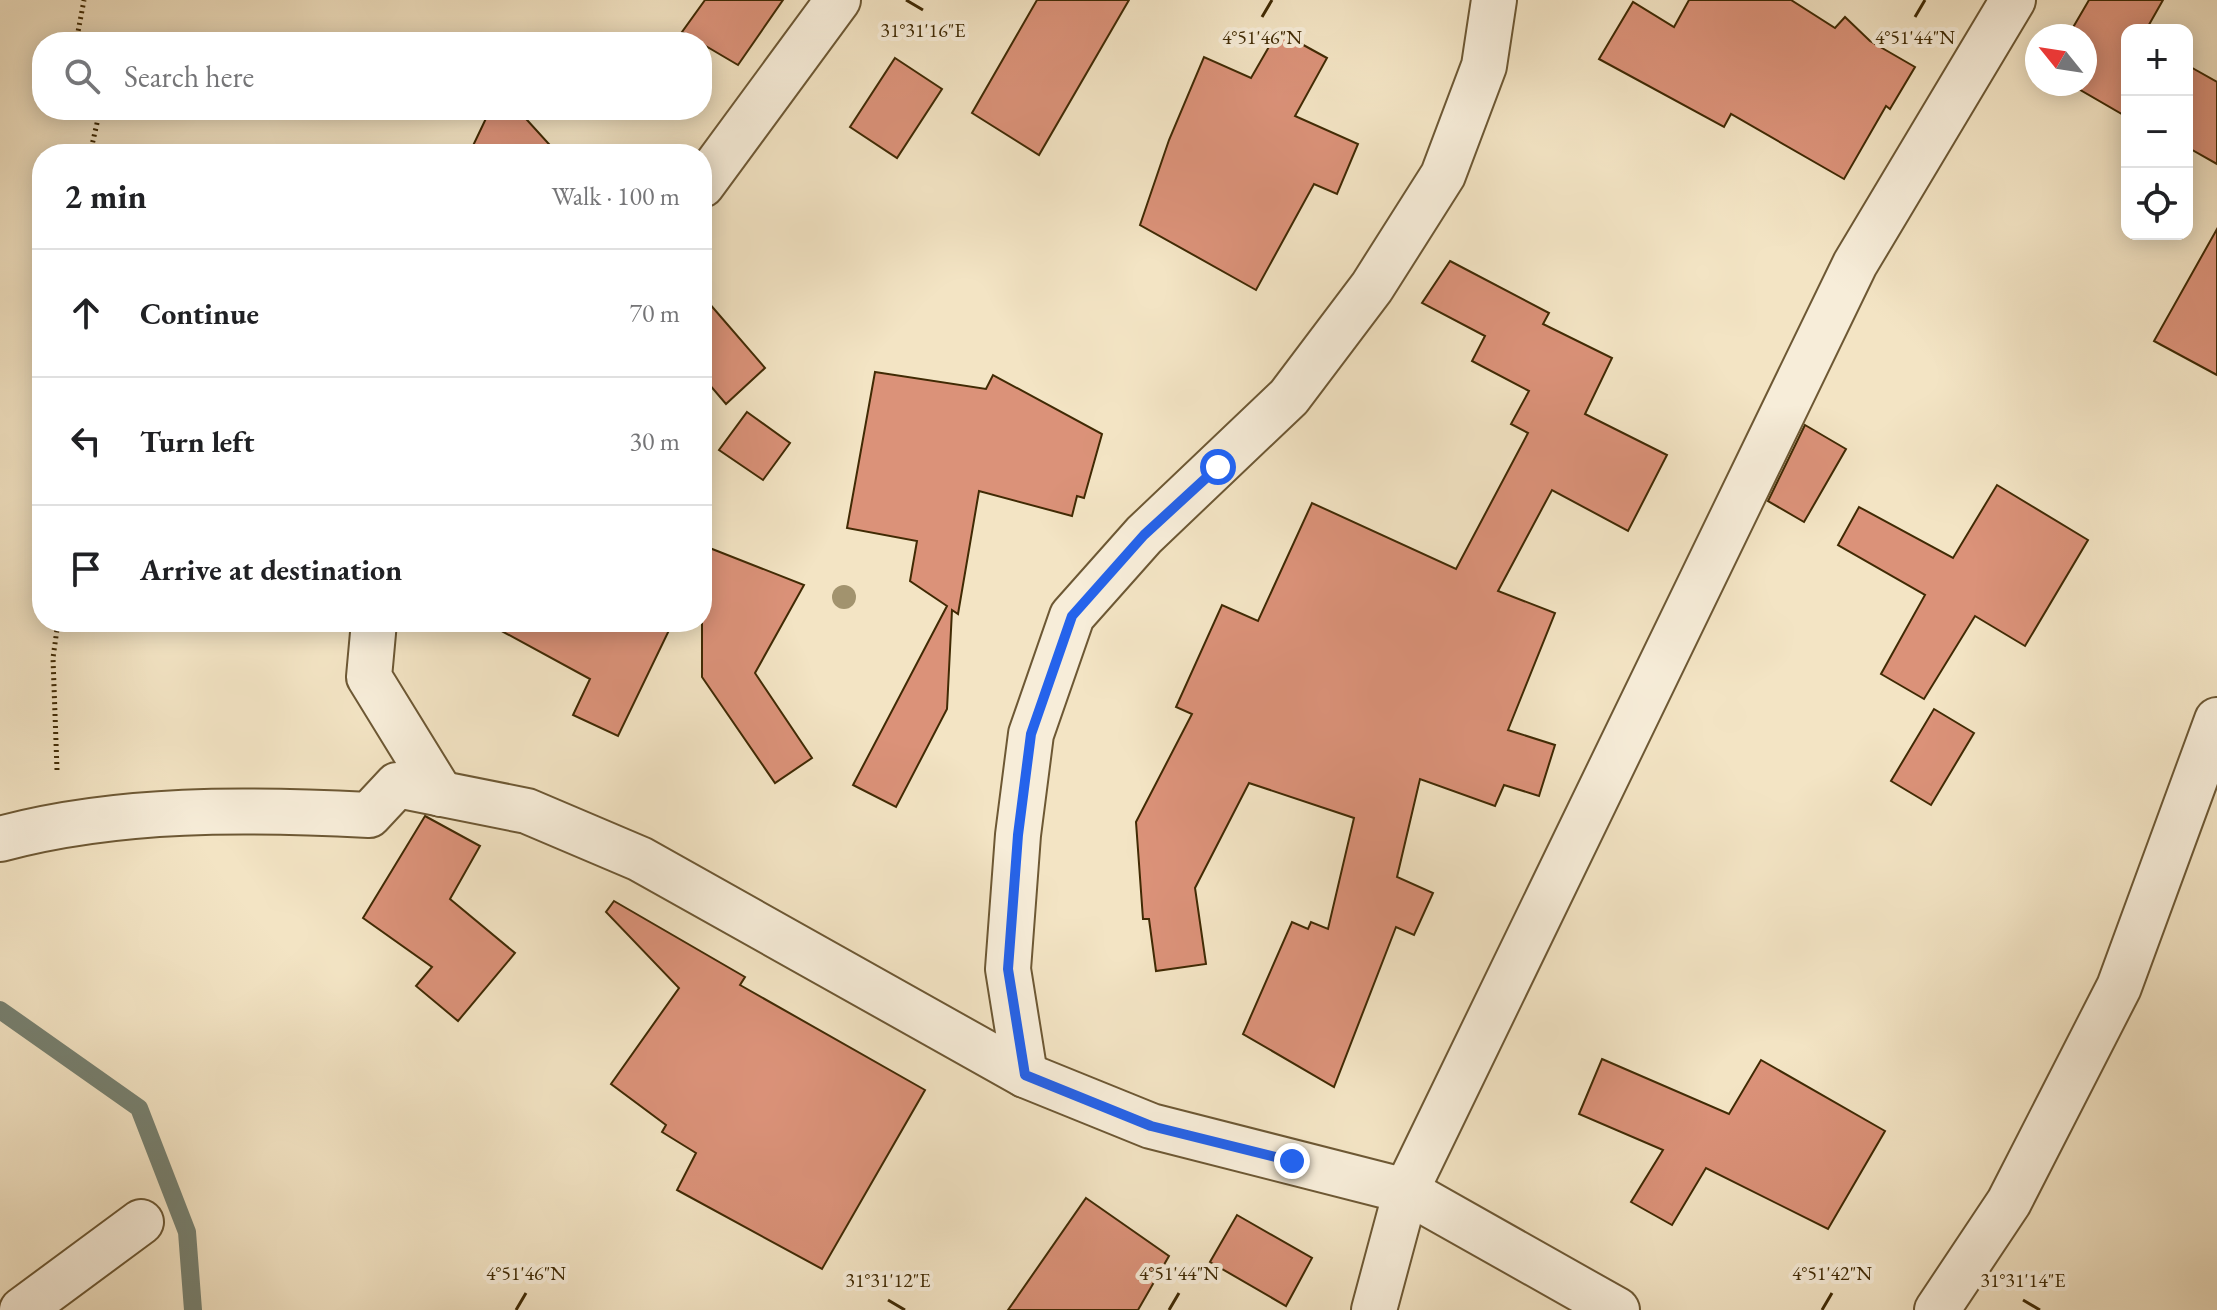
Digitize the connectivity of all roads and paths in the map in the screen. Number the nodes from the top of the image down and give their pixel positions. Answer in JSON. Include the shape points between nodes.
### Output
{"nodes":[{"id":1,"x":84,"y":0,"type":"edge"},
{"id":2,"x":838,"y":0,"type":"edge"},
{"id":3,"x":1494,"y":0,"type":"edge"},
{"id":4,"x":2013,"y":0,"type":"edge"},
{"id":5,"x":78,"y":32,"type":"edge"},
{"id":6,"x":98,"y":120,"type":"edge"},
{"id":7,"x":92,"y":144,"type":"edge"},
{"id":8,"x":712,"y":171,"type":"edge"},
{"id":9,"x":57,"y":632,"type":"edge"},
{"id":10,"x":373,"y":632,"type":"edge"},
{"id":11,"x":2217,"y":720,"type":"edge"},
{"id":12,"x":441,"y":794,"type":"junction"},
{"id":13,"x":58,"y":823,"type":"junction"},
{"id":14,"x":0,"y":839,"type":"edge"},
{"id":15,"x":1025,"y":1075,"type":"junction"},
{"id":16,"x":1406,"y":1191,"type":"junction"},
{"id":17,"x":141,"y":1222,"type":"dead end"},
{"id":18,"x":22,"y":1310,"type":"edge"},
{"id":19,"x":1374,"y":1310,"type":"edge"},
{"id":20,"x":1617,"y":1310,"type":"edge"},
{"id":21,"x":1937,"y":1310,"type":"edge"}],
"edges":[{"from":1,"to":5,"type":"path"},
{"from":2,"to":8,"type":"street"},
{"from":3,"to":15,"type":"street","via":[[1484,66],[1443,175],[1372,287],[1289,397],[1144,535],[1072,616],[1031,734],[1018,835],[1008,969]]},
{"from":4,"to":16,"type":"street","via":[[1855,264]]},
{"from":6,"to":7,"type":"path"},
{"from":9,"to":13,"type":"path"},
{"from":10,"to":12,"type":"street","via":[[369,677]]},
{"from":11,"to":21,"type":"street","via":[[2119,987],[2009,1202]]},
{"from":12,"to":13,"type":"street","via":[[397,785],[369,815],[180,814]]},
{"from":12,"to":15,"type":"street","via":[[527,811],[640,859]]},
{"from":13,"to":14,"type":"street"},
{"from":15,"to":16,"type":"street","via":[[1151,1126]]},
{"from":16,"to":19,"type":"street"},
{"from":16,"to":20,"type":"street"},
{"from":17,"to":18,"type":"street"}]}
